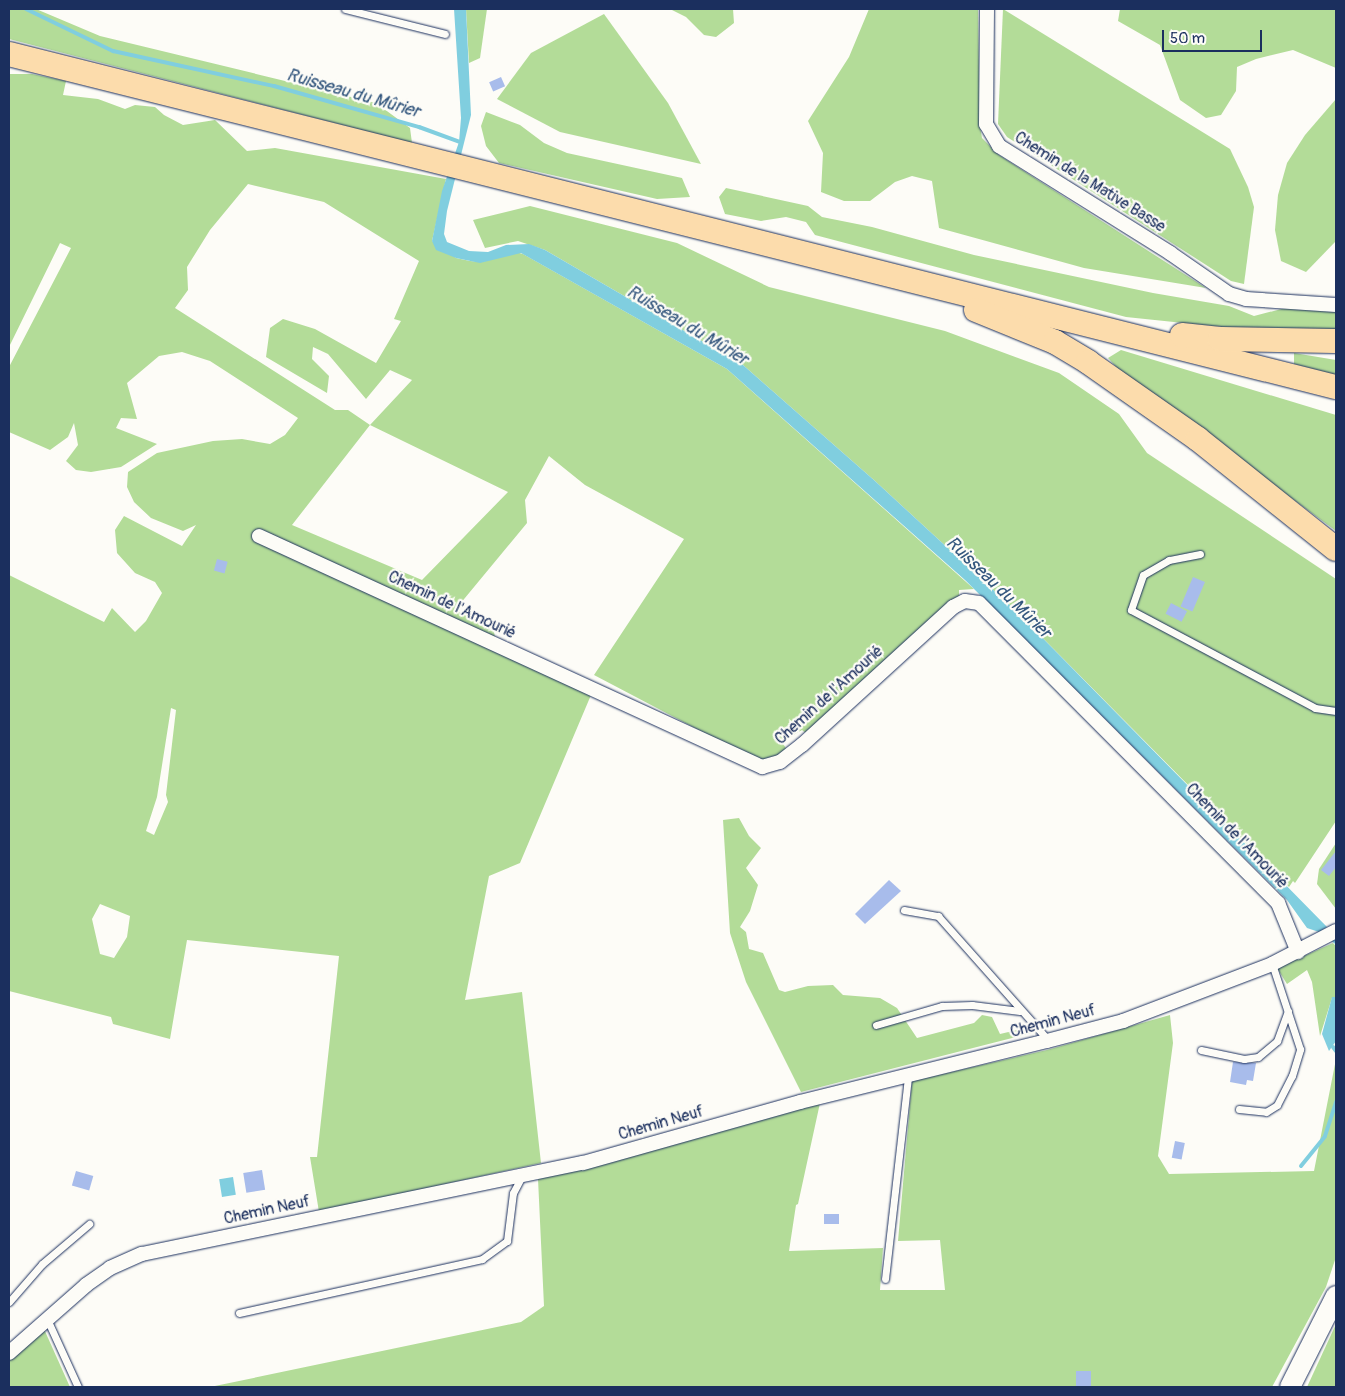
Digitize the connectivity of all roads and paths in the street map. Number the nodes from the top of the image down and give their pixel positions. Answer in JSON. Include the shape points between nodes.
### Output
{"nodes":[{"id":1,"x":345,"y":9,"type":"edge"},
{"id":2,"x":987,"y":9,"type":"edge"},
{"id":3,"x":445,"y":34,"type":"dead end"},
{"id":4,"x":9,"y":54,"type":"edge"},
{"id":5,"x":801,"y":253,"type":"junction"},
{"id":6,"x":896,"y":276,"type":"junction"},
{"id":7,"x":1336,"y":306,"type":"edge"},
{"id":8,"x":1336,"y":341,"type":"edge"},
{"id":9,"x":1336,"y":387,"type":"edge"},
{"id":10,"x":259,"y":536,"type":"dead end"},
{"id":11,"x":1336,"y":549,"type":"edge"},
{"id":12,"x":1200,"y":554,"type":"dead end"},
{"id":13,"x":1336,"y":711,"type":"edge"},
{"id":14,"x":904,"y":910,"type":"dead end"},
{"id":15,"x":1332,"y":934,"type":"edge"},
{"id":16,"x":1298,"y":952,"type":"junction"},
{"id":17,"x":1272,"y":964,"type":"junction"},
{"id":18,"x":1020,"y":1011,"type":"junction"},
{"id":19,"x":1288,"y":1012,"type":"junction"},
{"id":20,"x":876,"y":1025,"type":"dead end"},
{"id":21,"x":1049,"y":1041,"type":"junction"},
{"id":22,"x":1201,"y":1050,"type":"dead end"},
{"id":23,"x":908,"y":1076,"type":"junction"},
{"id":24,"x":1239,"y":1109,"type":"dead end"},
{"id":25,"x":522,"y":1175,"type":"junction"},
{"id":26,"x":89,"y":1224,"type":"dead end"},
{"id":27,"x":885,"y":1279,"type":"dead end"},
{"id":28,"x":1336,"y":1296,"type":"edge"},
{"id":29,"x":9,"y":1302,"type":"edge"},
{"id":30,"x":239,"y":1313,"type":"dead end"},
{"id":31,"x":47,"y":1319,"type":"junction"},
{"id":32,"x":10,"y":1349,"type":"edge"},
{"id":33,"x":78,"y":1387,"type":"edge"},
{"id":34,"x":1290,"y":1387,"type":"edge"}],
"edges":[{"from":1,"to":3,"type":"lane"},
{"from":2,"to":7,"type":"street","name":"Chemin de la Mative Basse","via":[[986,124],[999,146],[1170,253],[1229,294],[1246,299]]},
{"from":4,"to":5,"type":"highway"},
{"from":5,"to":6,"type":"highway"},
{"from":5,"to":11,"type":"highway","via":[[1011,322],[1054,342],[1198,439]]},
{"from":6,"to":8,"type":"highway","via":[[1172,334],[1220,339]]},
{"from":6,"to":9,"type":"highway"},
{"from":10,"to":16,"type":"street","name":"Chemin de l'Amourié","via":[[762,767],[780,762],[802,745],[953,606],[965,601],[979,603],[1278,903]]},
{"from":12,"to":13,"type":"lane","via":[[1169,560],[1143,575],[1131,610],[1315,708]]},
{"from":14,"to":18,"type":"lane","via":[[938,916]]},
{"from":15,"to":16,"type":"street","name":"Chemin Neuf"},
{"from":16,"to":17,"type":"street","name":"Chemin Neuf"},
{"from":17,"to":19,"type":"lane"},
{"from":17,"to":21,"type":"street","name":"Chemin Neuf","via":[[1123,1020]]},
{"from":18,"to":20,"type":"lane","via":[[972,1005],[942,1006]]},
{"from":18,"to":21,"type":"lane"},
{"from":19,"to":22,"type":"lane","via":[[1276,1041],[1258,1057],[1244,1058]]},
{"from":19,"to":24,"type":"lane","via":[[1300,1049],[1292,1076],[1276,1105],[1266,1112]]},
{"from":21,"to":23,"type":"street","name":"Chemin Neuf"},
{"from":23,"to":25,"type":"street","name":"Chemin Neuf","via":[[583,1163]]},
{"from":23,"to":27,"type":"lane"},
{"from":25,"to":30,"type":"lane","via":[[513,1193],[507,1241],[482,1259]]},
{"from":25,"to":31,"type":"street","name":"Chemin Neuf","via":[[142,1254],[110,1268],[86,1284]]},
{"from":26,"to":29,"type":"lane","via":[[42,1264]]},
{"from":28,"to":34,"type":"main road"},
{"from":31,"to":32,"type":"street","name":"Chemin Neuf"},
{"from":31,"to":33,"type":"lane"}]}
